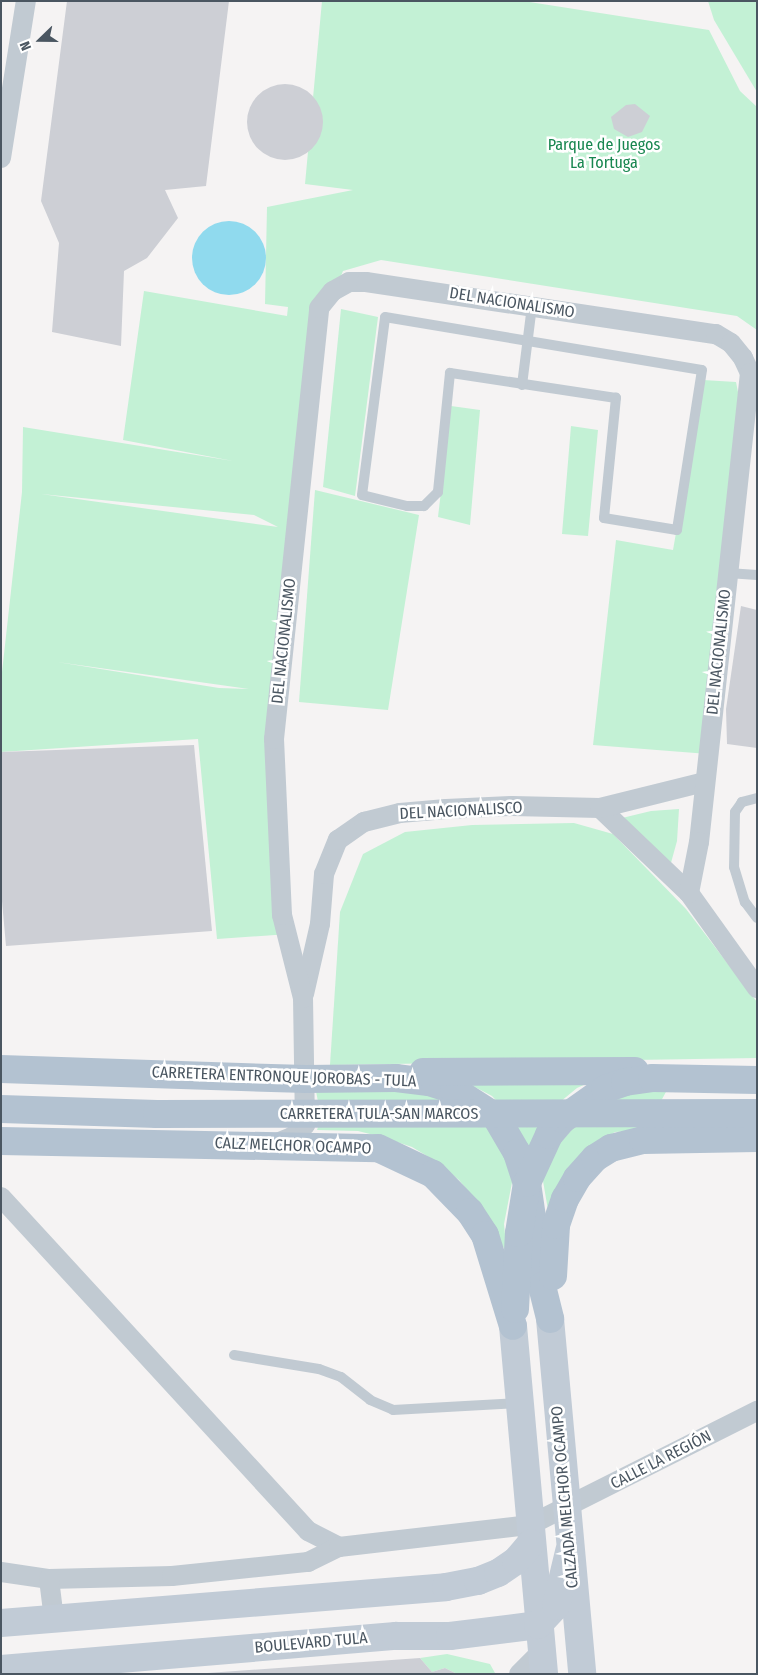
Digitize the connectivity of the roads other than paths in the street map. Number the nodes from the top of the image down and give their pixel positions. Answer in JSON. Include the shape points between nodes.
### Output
{"nodes":[{"id":1,"x":26,"y":1,"type":"edge"},
{"id":2,"x":1,"y":158,"type":"edge"},
{"id":3,"x":532,"y":306,"type":"junction"},
{"id":4,"x":526,"y":343,"type":"junction"},
{"id":5,"x":522,"y":385,"type":"junction"},
{"id":6,"x":728,"y":572,"type":"junction"},
{"id":7,"x":757,"y":576,"type":"edge"},
{"id":8,"x":704,"y":782,"type":"junction"},
{"id":9,"x":757,"y":798,"type":"edge"},
{"id":10,"x":600,"y":808,"type":"junction"},
{"id":11,"x":689,"y":893,"type":"junction"},
{"id":12,"x":757,"y":918,"type":"edge"},
{"id":13,"x":757,"y":988,"type":"edge"},
{"id":14,"x":303,"y":998,"type":"junction"},
{"id":15,"x":1,"y":1069,"type":"edge"},
{"id":16,"x":396,"y":1078,"type":"junction"},
{"id":17,"x":652,"y":1078,"type":"junction"},
{"id":18,"x":306,"y":1079,"type":"junction"},
{"id":19,"x":700,"y":1080,"type":"junction"},
{"id":20,"x":757,"y":1080,"type":"edge"},
{"id":21,"x":1,"y":1109,"type":"edge"},
{"id":22,"x":757,"y":1113,"type":"edge"},
{"id":23,"x":688,"y":1138,"type":"junction"},
{"id":24,"x":757,"y":1138,"type":"edge"},
{"id":25,"x":1,"y":1141,"type":"edge"},
{"id":26,"x":272,"y":1145,"type":"junction"},
{"id":27,"x":527,"y":1183,"type":"junction"},
{"id":28,"x":1,"y":1196,"type":"edge"},
{"id":29,"x":550,"y":1319,"type":"junction"},
{"id":30,"x":513,"y":1326,"type":"junction"},
{"id":31,"x":234,"y":1356,"type":"dead end"},
{"id":32,"x":520,"y":1403,"type":"junction"},
{"id":33,"x":757,"y":1411,"type":"edge"},
{"id":34,"x":565,"y":1509,"type":"junction"},
{"id":35,"x":531,"y":1534,"type":"junction"},
{"id":36,"x":338,"y":1548,"type":"junction"},
{"id":37,"x":569,"y":1552,"type":"junction"},
{"id":38,"x":1,"y":1572,"type":"edge"},
{"id":39,"x":49,"y":1579,"type":"junction"},
{"id":40,"x":478,"y":1581,"type":"junction"},
{"id":41,"x":535,"y":1588,"type":"junction"},
{"id":42,"x":556,"y":1606,"type":"junction"},
{"id":43,"x":54,"y":1619,"type":"junction"},
{"id":44,"x":1,"y":1623,"type":"edge"},
{"id":45,"x":538,"y":1625,"type":"junction"},
{"id":46,"x":542,"y":1663,"type":"edge"},
{"id":47,"x":1,"y":1669,"type":"edge"},
{"id":48,"x":519,"y":1674,"type":"edge"},
{"id":49,"x":567,"y":1674,"type":"edge"},
{"id":50,"x":582,"y":1674,"type":"edge"}],
"edges":[{"from":1,"to":2,"type":"street"},
{"from":3,"to":4,"type":"lane"},
{"from":3,"to":6,"type":"street","name":"DEL NACIONALISMO","via":[[716,334],[731,343],[743,358],[750,373]]},
{"from":3,"to":14,"type":"street","name":"DEL NACIONALISMO","via":[[349,282],[333,291],[319,308],[274,740],[282,915]]},
{"from":4,"to":5,"type":"lane"},
{"from":4,"to":5,"type":"lane","via":[[385,318],[362,495],[407,506],[424,506],[438,492],[450,373]]},
{"from":4,"to":5,"type":"lane","via":[[702,370],[677,530],[604,518],[616,398]]},
{"from":6,"to":7,"type":"lane"},
{"from":6,"to":8,"type":"street","name":"DEL NACIONALISMO"},
{"from":8,"to":10,"type":"street","name":"DEL NACIONALISCO"},
{"from":8,"to":11,"type":"street","name":"DEL NACIONALISMO","via":[[699,842]]},
{"from":9,"to":12,"type":"lane","via":[[742,802],[735,812],[734,867],[745,902]]},
{"from":10,"to":11,"type":"street"},
{"from":10,"to":14,"type":"street","name":"DEL NACIONALISCO","via":[[512,806],[446,809],[400,813],[364,822],[338,840],[324,874],[320,924]]},
{"from":11,"to":13,"type":"street"},
{"from":14,"to":18,"type":"street"},
{"from":15,"to":18,"type":"main road","name":"CARRETERA ENTRONQUE JOROBAS - TULA"},
{"from":16,"to":17,"type":"main road","via":[[413,1072],[639,1071]]},
{"from":16,"to":18,"type":"main road","name":"CARRETERA ENTRONQUE JOROBAS - TULA"},
{"from":16,"to":27,"type":"main road","name":"CARRETERA ENTRONQUE JOROBAS - TULA","via":[[429,1082],[454,1090],[496,1117],[507,1131]]},
{"from":17,"to":19,"type":"main road"},
{"from":17,"to":27,"type":"main road","via":[[605,1089],[563,1118],[549,1135]]},
{"from":18,"to":26,"type":"street","via":[[305,1124],[292,1137]]},
{"from":19,"to":20,"type":"main road"},
{"from":19,"to":23,"type":"main road","via":[[681,1091],[672,1107],[673,1120]]},
{"from":21,"to":22,"type":"main road","name":"CARRETERA TULA-SAN MARCOS","bridge":true,"via":[[157,1114]]},
{"from":23,"to":24,"type":"main road"},
{"from":23,"to":29,"type":"main road","via":[[627,1142],[595,1158],[577,1178],[556,1225]]},
{"from":25,"to":26,"type":"main road","name":"CALZ MELCHOR OCAMPO"},
{"from":26,"to":30,"type":"main road","name":"CALZ MELCHOR OCAMPO","via":[[378,1148],[433,1174],[470,1212],[485,1235]]},
{"from":27,"to":29,"type":"main road","name":"CARRETERA ENTRONQUE JOROBAS - TULA"},
{"from":27,"to":30,"type":"main road","via":[[518,1233],[518,1289]]},
{"from":28,"to":36,"type":"street","via":[[308,1531]]},
{"from":29,"to":34,"type":"main road","name":"CALZADA MELCHOR OCAMPO"},
{"from":30,"to":32,"type":"main road"},
{"from":31,"to":32,"type":"lane","via":[[319,1369],[341,1378],[370,1400],[392,1410]]},
{"from":32,"to":35,"type":"main road"},
{"from":33,"to":34,"type":"street","name":"CALLE LA REGIÓN"},
{"from":34,"to":35,"type":"street","name":"CALLE LA REGIÓN"},
{"from":34,"to":37,"type":"main road","name":"CALZADA MELCHOR OCAMPO"},
{"from":35,"to":36,"type":"street","name":"CALLE LA REGIÓN"},
{"from":35,"to":40,"type":"main road","via":[[516,1561]]},
{"from":35,"to":41,"type":"main road"},
{"from":36,"to":39,"type":"street","name":"CALLE LA REGIÓN","via":[[308,1562],[172,1576]]},
{"from":37,"to":42,"type":"main road"},
{"from":37,"to":50,"type":"main road","name":"CALZADA MELCHOR OCAMPO"},
{"from":38,"to":39,"type":"street","name":"CALLE LA REGIÓN"},
{"from":39,"to":43,"type":"street"},
{"from":40,"to":41,"type":"main road","via":[[520,1582]]},
{"from":40,"to":43,"type":"main road","via":[[446,1587]]},
{"from":41,"to":42,"type":"main road"},
{"from":41,"to":45,"type":"main road"},
{"from":42,"to":45,"type":"main road"},
{"from":42,"to":49,"type":"main road"},
{"from":43,"to":44,"type":"main road"},
{"from":45,"to":46,"type":"main road"},
{"from":45,"to":47,"type":"main road","name":"BOULEVARD TULA","via":[[450,1636],[396,1636]]},
{"from":46,"to":48,"type":"street"}]}
